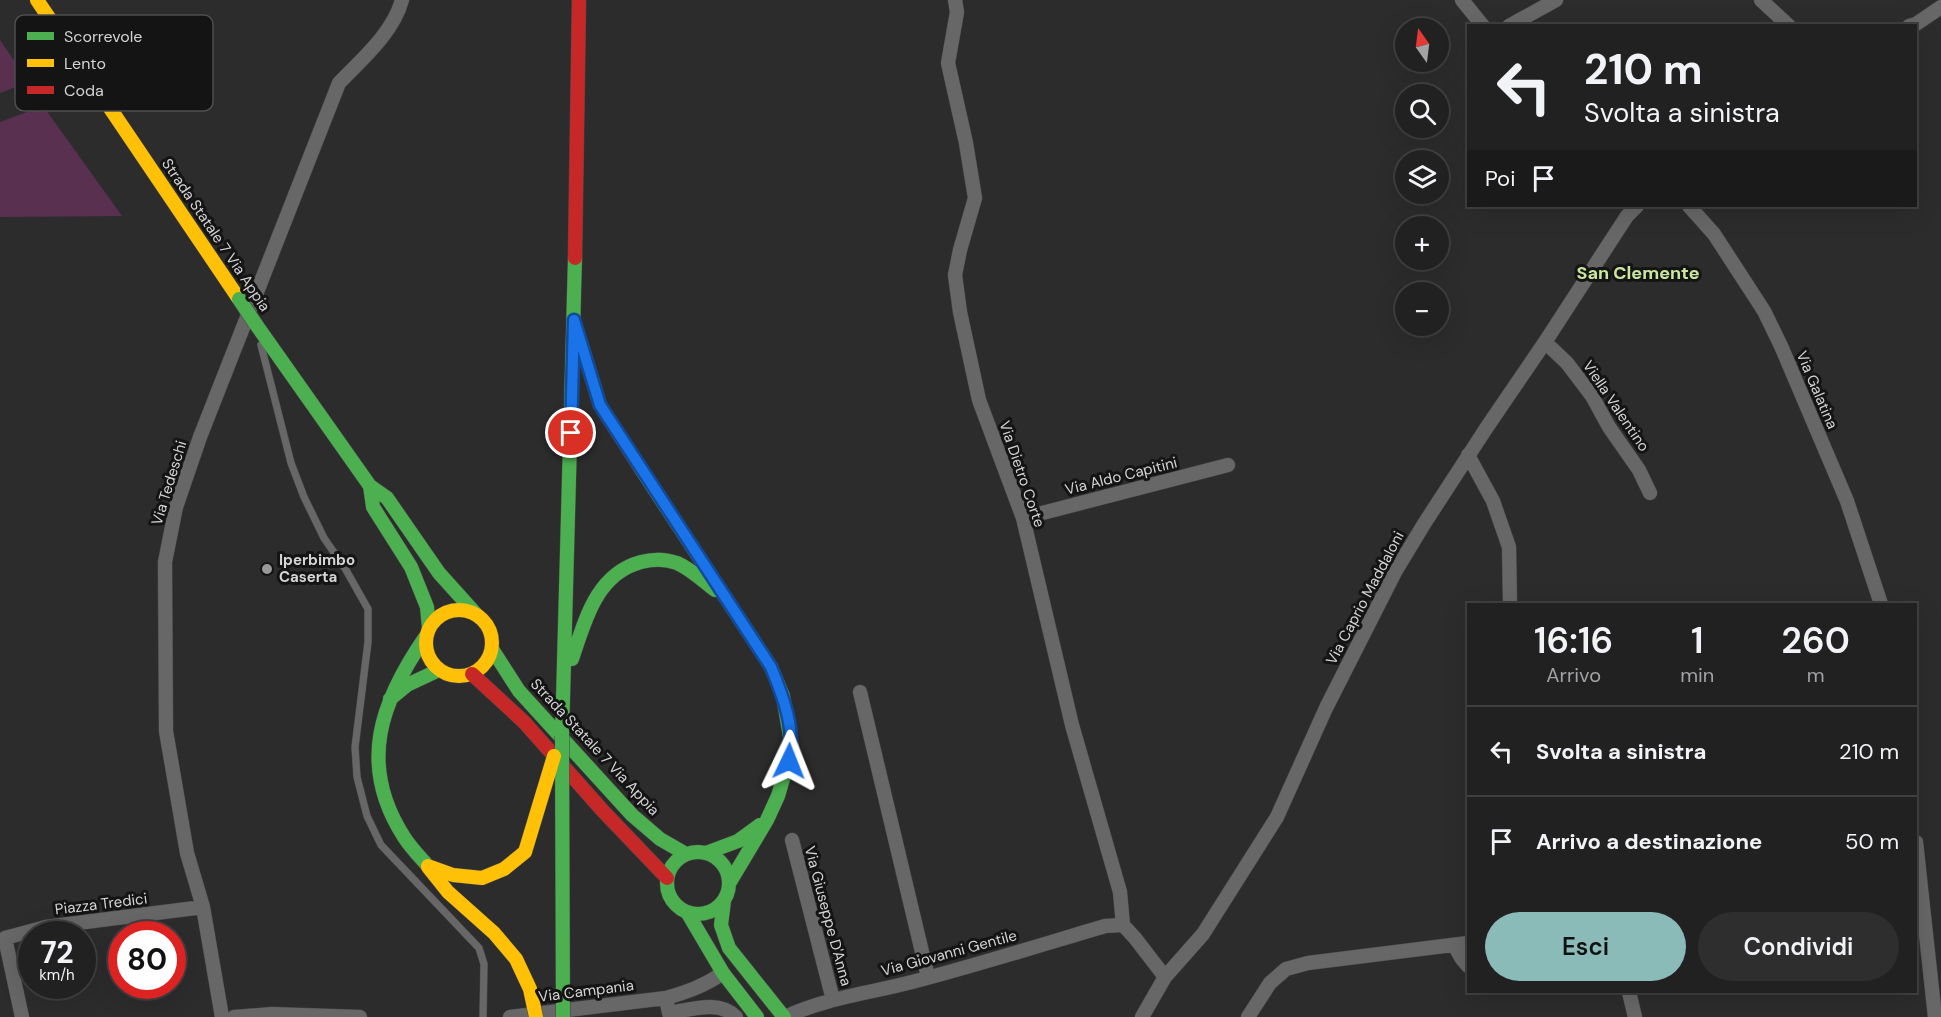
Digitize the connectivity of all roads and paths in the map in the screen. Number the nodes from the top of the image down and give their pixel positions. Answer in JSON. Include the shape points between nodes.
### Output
{"nodes":[{"id":1,"x":37,"y":0,"type":"edge"},
{"id":2,"x":402,"y":0,"type":"edge"},
{"id":3,"x":579,"y":0,"type":"edge"},
{"id":4,"x":955,"y":0,"type":"edge"},
{"id":5,"x":1462,"y":0,"type":"edge"},
{"id":6,"x":1556,"y":0,"type":"edge"},
{"id":7,"x":1761,"y":0,"type":"edge"},
{"id":8,"x":1941,"y":7,"type":"edge"},
{"id":9,"x":47,"y":15,"type":"edge"},
{"id":10,"x":1481,"y":24,"type":"edge"},
{"id":11,"x":1513,"y":24,"type":"edge"},
{"id":12,"x":1787,"y":24,"type":"edge"},
{"id":13,"x":1916,"y":24,"type":"edge"},
{"id":14,"x":112,"y":111,"type":"edge"},
{"id":15,"x":1636,"y":207,"type":"edge"},
{"id":16,"x":1690,"y":207,"type":"edge"},
{"id":17,"x":574,"y":320,"type":"junction"},
{"id":18,"x":255,"y":323,"type":"junction"},
{"id":19,"x":1545,"y":342,"type":"junction"},
{"id":20,"x":1468,"y":455,"type":"junction"},
{"id":21,"x":1228,"y":465,"type":"dead end"},
{"id":22,"x":370,"y":486,"type":"junction"},
{"id":23,"x":1650,"y":493,"type":"dead end"},
{"id":24,"x":1023,"y":518,"type":"junction"},
{"id":25,"x":725,"y":597,"type":"junction"},
{"id":26,"x":1510,"y":603,"type":"edge"},
{"id":27,"x":1881,"y":603,"type":"edge"},
{"id":28,"x":475,"y":613,"type":"junction"},
{"id":29,"x":428,"y":632,"type":"junction"},
{"id":30,"x":492,"y":649,"type":"junction"},
{"id":31,"x":439,"y":670,"type":"junction"},
{"id":32,"x":472,"y":674,"type":"junction"},
{"id":33,"x":564,"y":682,"type":"junction"},
{"id":34,"x":860,"y":692,"type":"dead end"},
{"id":35,"x":387,"y":701,"type":"junction"},
{"id":36,"x":562,"y":736,"type":"junction"},
{"id":37,"x":767,"y":820,"type":"junction"},
{"id":38,"x":792,"y":840,"type":"dead end"},
{"id":39,"x":1917,"y":851,"type":"edge"},
{"id":40,"x":706,"y":853,"type":"junction"},
{"id":41,"x":686,"y":854,"type":"junction"},
{"id":42,"x":428,"y":866,"type":"junction"},
{"id":43,"x":667,"y":878,"type":"junction"},
{"id":44,"x":730,"y":882,"type":"junction"},
{"id":45,"x":724,"y":901,"type":"junction"},
{"id":46,"x":203,"y":907,"type":"junction"},
{"id":47,"x":687,"y":912,"type":"junction"},
{"id":48,"x":1123,"y":925,"type":"junction"},
{"id":49,"x":3,"y":936,"type":"edge"},
{"id":50,"x":1467,"y":943,"type":"edge"},
{"id":51,"x":1447,"y":945,"type":"junction"},
{"id":52,"x":1467,"y":965,"type":"edge"},
{"id":53,"x":723,"y":974,"type":"junction"},
{"id":54,"x":928,"y":977,"type":"junction"},
{"id":55,"x":1165,"y":977,"type":"junction"},
{"id":56,"x":1629,"y":993,"type":"edge"},
{"id":57,"x":666,"y":998,"type":"junction"},
{"id":58,"x":833,"y":1000,"type":"junction"},
{"id":59,"x":291,"y":1016,"type":"edge"},
{"id":60,"x":22,"y":1017,"type":"edge"},
{"id":61,"x":222,"y":1017,"type":"edge"},
{"id":62,"x":234,"y":1017,"type":"edge"},
{"id":63,"x":360,"y":1017,"type":"edge"},
{"id":64,"x":483,"y":1017,"type":"edge"},
{"id":65,"x":510,"y":1017,"type":"edge"},
{"id":66,"x":536,"y":1017,"type":"edge"},
{"id":67,"x":563,"y":1017,"type":"edge"},
{"id":68,"x":736,"y":1017,"type":"edge"},
{"id":69,"x":757,"y":1017,"type":"edge"},
{"id":70,"x":785,"y":1017,"type":"edge"},
{"id":71,"x":1142,"y":1017,"type":"edge"},
{"id":72,"x":1248,"y":1017,"type":"edge"},
{"id":73,"x":1635,"y":1017,"type":"edge"},
{"id":74,"x":1935,"y":1017,"type":"edge"}],
"edges":[{"from":1,"to":9,"type":"main road","name":"Strada Statale 7 Via Appia","bridge":true},
{"from":2,"to":46,"type":"street","name":"Via Tedeschi","via":[[398,13],[375,46],[339,83],[176,507],[165,562],[166,731],[187,853]]},
{"from":3,"to":17,"type":"main road"},
{"from":4,"to":24,"type":"street","name":"Via Dietro Corte","via":[[957,12],[948,63],[975,198],[960,250],[956,284],[979,400]]},
{"from":5,"to":10,"type":"street"},
{"from":6,"to":11,"type":"street"},
{"from":7,"to":12,"type":"street"},
{"from":8,"to":13,"type":"street"},
{"from":14,"to":18,"type":"main road","name":"Strada Statale 7 Via Appia","bridge":true},
{"from":15,"to":19,"type":"street","name":"Via Caprio Maddaloni"},
{"from":16,"to":27,"type":"street","name":"Via Galatina","via":[[1714,234],[1764,311],[1781,346],[1847,501]]},
{"from":17,"to":25,"type":"main road","via":[[600,405]]},
{"from":17,"to":33,"type":"main road"},
{"from":18,"to":22,"type":"main road","name":"Strada Statale 7 Via Appia"},
{"from":18,"to":64,"type":"lane","via":[[291,463],[304,497],[368,609],[368,642],[355,747],[366,816],[381,844],[479,948],[484,964]]},
{"from":19,"to":20,"type":"street","name":"Via Caprio Maddaloni"},
{"from":19,"to":23,"type":"street","name":"Viella Valentino","via":[[1592,396]]},
{"from":20,"to":26,"type":"street","via":[[1493,501],[1509,547]]},
{"from":20,"to":55,"type":"street","name":"Via Caprio Maddaloni","via":[[1395,572],[1326,708],[1277,817],[1203,934]]},
{"from":21,"to":24,"type":"street","name":"Via Aldo Capitini"},
{"from":22,"to":28,"type":"main road","name":"Strada Statale 7 Via Appia","via":[[387,498],[439,573]]},
{"from":22,"to":29,"type":"main road","name":"Strada Statale 7 Via Appia","via":[[374,507],[411,567],[427,607]]},
{"from":24,"to":48,"type":"street","name":"Via Dietro Corte","via":[[1072,725],[1120,892]]},
{"from":25,"to":33,"type":"main road","via":[[678,564],[660,559],[640,561],[618,571],[602,585],[590,607]]},
{"from":25,"to":37,"type":"main road","via":[[771,667],[783,696],[792,748]]},
{"from":28,"to":29,"type":"main road","via":[[448,611],[440,615]]},
{"from":28,"to":30,"type":"main road","name":"Strada Statale 7 Via Appia","via":[[489,628]]},
{"from":29,"to":31,"type":"main road","name":"Strada Statale 7 Via Appia","via":[[428,655]]},
{"from":29,"to":35,"type":"main road"},
{"from":30,"to":32,"type":"main road","via":[[485,664]]},
{"from":30,"to":41,"type":"main road","name":"Strada Statale 7 Via Appia","via":[[519,691],[633,815]]},
{"from":31,"to":32,"type":"main road","via":[[449,675]]},
{"from":31,"to":35,"type":"main road","via":[[407,685]]},
{"from":32,"to":43,"type":"main road","via":[[504,701]]},
{"from":33,"to":36,"type":"main road"},
{"from":34,"to":54,"type":"street"},
{"from":35,"to":42,"type":"main road","via":[[380,727],[381,784],[397,828],[409,848]]},
{"from":36,"to":42,"type":"main road","bridge":true,"via":[[525,852],[504,869],[482,878],[453,875]]},
{"from":36,"to":67,"type":"main road","bridge":true},
{"from":37,"to":40,"type":"main road","via":[[738,841]]},
{"from":37,"to":44,"type":"main road"},
{"from":38,"to":58,"type":"street","name":"Via Giuseppe D'Anna"},
{"from":39,"to":74,"type":"street"},
{"from":40,"to":41,"type":"main road"},
{"from":40,"to":44,"type":"main road","via":[[725,867]]},
{"from":41,"to":43,"type":"main road","via":[[677,860]]},
{"from":42,"to":66,"type":"main road","bridge":true,"via":[[448,892],[494,933],[516,959],[530,989]]},
{"from":43,"to":47,"type":"main road","via":[[671,899]]},
{"from":44,"to":45,"type":"main road"},
{"from":45,"to":47,"type":"main road","via":[[708,913]]},
{"from":45,"to":70,"type":"main road","via":[[722,925],[729,948]]},
{"from":46,"to":49,"type":"street","name":"Piazza Tredici"},
{"from":46,"to":61,"type":"street","name":"Via Tedeschi"},
{"from":47,"to":53,"type":"main road"},
{"from":48,"to":54,"type":"street","name":"Via Giovanni Gentile","via":[[1105,926]]},
{"from":48,"to":55,"type":"street"},
{"from":49,"to":60,"type":"street"},
{"from":50,"to":51,"type":"street"},
{"from":51,"to":52,"type":"street"},
{"from":51,"to":72,"type":"street","via":[[1286,969],[1270,984]]},
{"from":53,"to":57,"type":"street","name":"Via Campania","via":[[705,985]]},
{"from":53,"to":69,"type":"main road"},
{"from":54,"to":58,"type":"street","name":"Via Giovanni Gentile"},
{"from":55,"to":71,"type":"street","name":"Via Caprio Maddaloni"},
{"from":56,"to":73,"type":"street"},
{"from":57,"to":65,"type":"street","name":"Via Campania"},
{"from":57,"to":68,"type":"street","via":[[669,1013],[719,1007]]},
{"from":58,"to":70,"type":"street","name":"Via Giovanni Gentile"},
{"from":59,"to":62,"type":"street"},
{"from":59,"to":63,"type":"street"}]}
